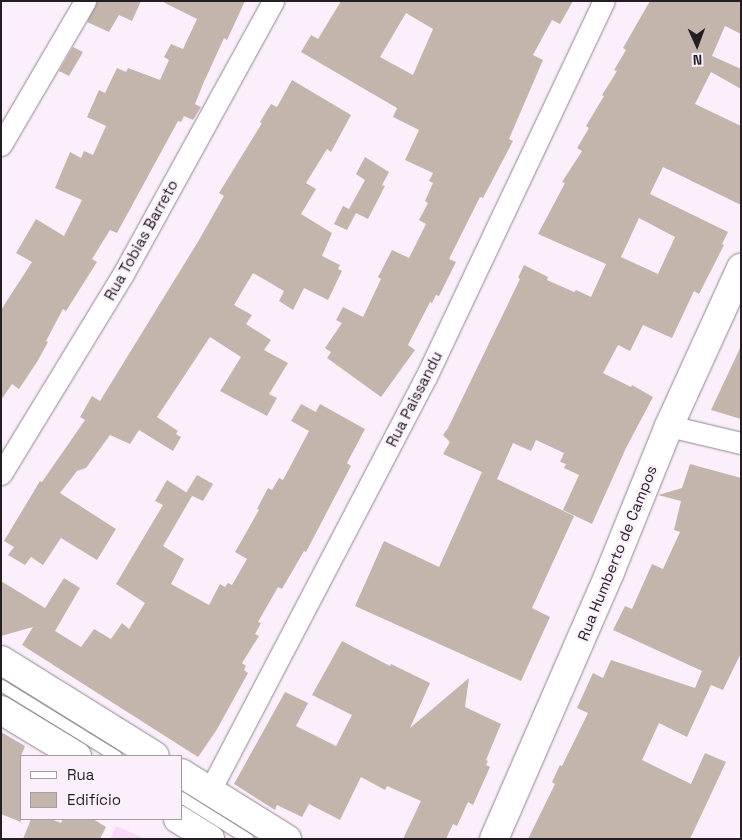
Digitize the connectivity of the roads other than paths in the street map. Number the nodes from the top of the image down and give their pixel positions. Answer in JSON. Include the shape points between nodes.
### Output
{"nodes":[{"id":1,"x":85,"y":1,"type":"edge"},
{"id":2,"x":274,"y":1,"type":"edge"},
{"id":3,"x":604,"y":1,"type":"edge"},
{"id":4,"x":1,"y":145,"type":"edge"},
{"id":5,"x":741,"y":268,"type":"edge"},
{"id":6,"x":668,"y":426,"type":"junction"},
{"id":7,"x":741,"y":443,"type":"edge"},
{"id":8,"x":1,"y":474,"type":"edge"},
{"id":9,"x":1,"y":660,"type":"edge"},
{"id":10,"x":1,"y":685,"type":"edge"},
{"id":11,"x":1,"y":710,"type":"edge"},
{"id":12,"x":75,"y":755,"type":"edge"},
{"id":13,"x":114,"y":755,"type":"edge"},
{"id":14,"x":153,"y":755,"type":"edge"},
{"id":15,"x":182,"y":774,"type":"edge"},
{"id":16,"x":210,"y":790,"type":"junction"},
{"id":17,"x":182,"y":798,"type":"edge"},
{"id":18,"x":180,"y":820,"type":"edge"},
{"id":19,"x":246,"y":837,"type":"edge"},
{"id":20,"x":210,"y":839,"type":"edge"},
{"id":21,"x":258,"y":839,"type":"edge"},
{"id":22,"x":287,"y":839,"type":"edge"},
{"id":23,"x":494,"y":839,"type":"edge"}],
"edges":[{"from":1,"to":4,"type":"street"},
{"from":2,"to":8,"type":"street","name":"Rua Tobias Barreto","via":[[122,276]]},
{"from":3,"to":16,"type":"street","name":"Rua Paissandu","via":[[426,377]]},
{"from":5,"to":6,"type":"street","name":"Rua Humberto de Campos"},
{"from":6,"to":7,"type":"street"},
{"from":6,"to":23,"type":"street","name":"Rua Humberto de Campos","via":[[610,572]]},
{"from":9,"to":14,"type":"street"},
{"from":10,"to":13,"type":"lane"},
{"from":11,"to":12,"type":"street"},
{"from":15,"to":16,"type":"street"},
{"from":16,"to":22,"type":"street"},
{"from":17,"to":19,"type":"lane"},
{"from":18,"to":20,"type":"street"},
{"from":19,"to":21,"type":"lane"}]}
